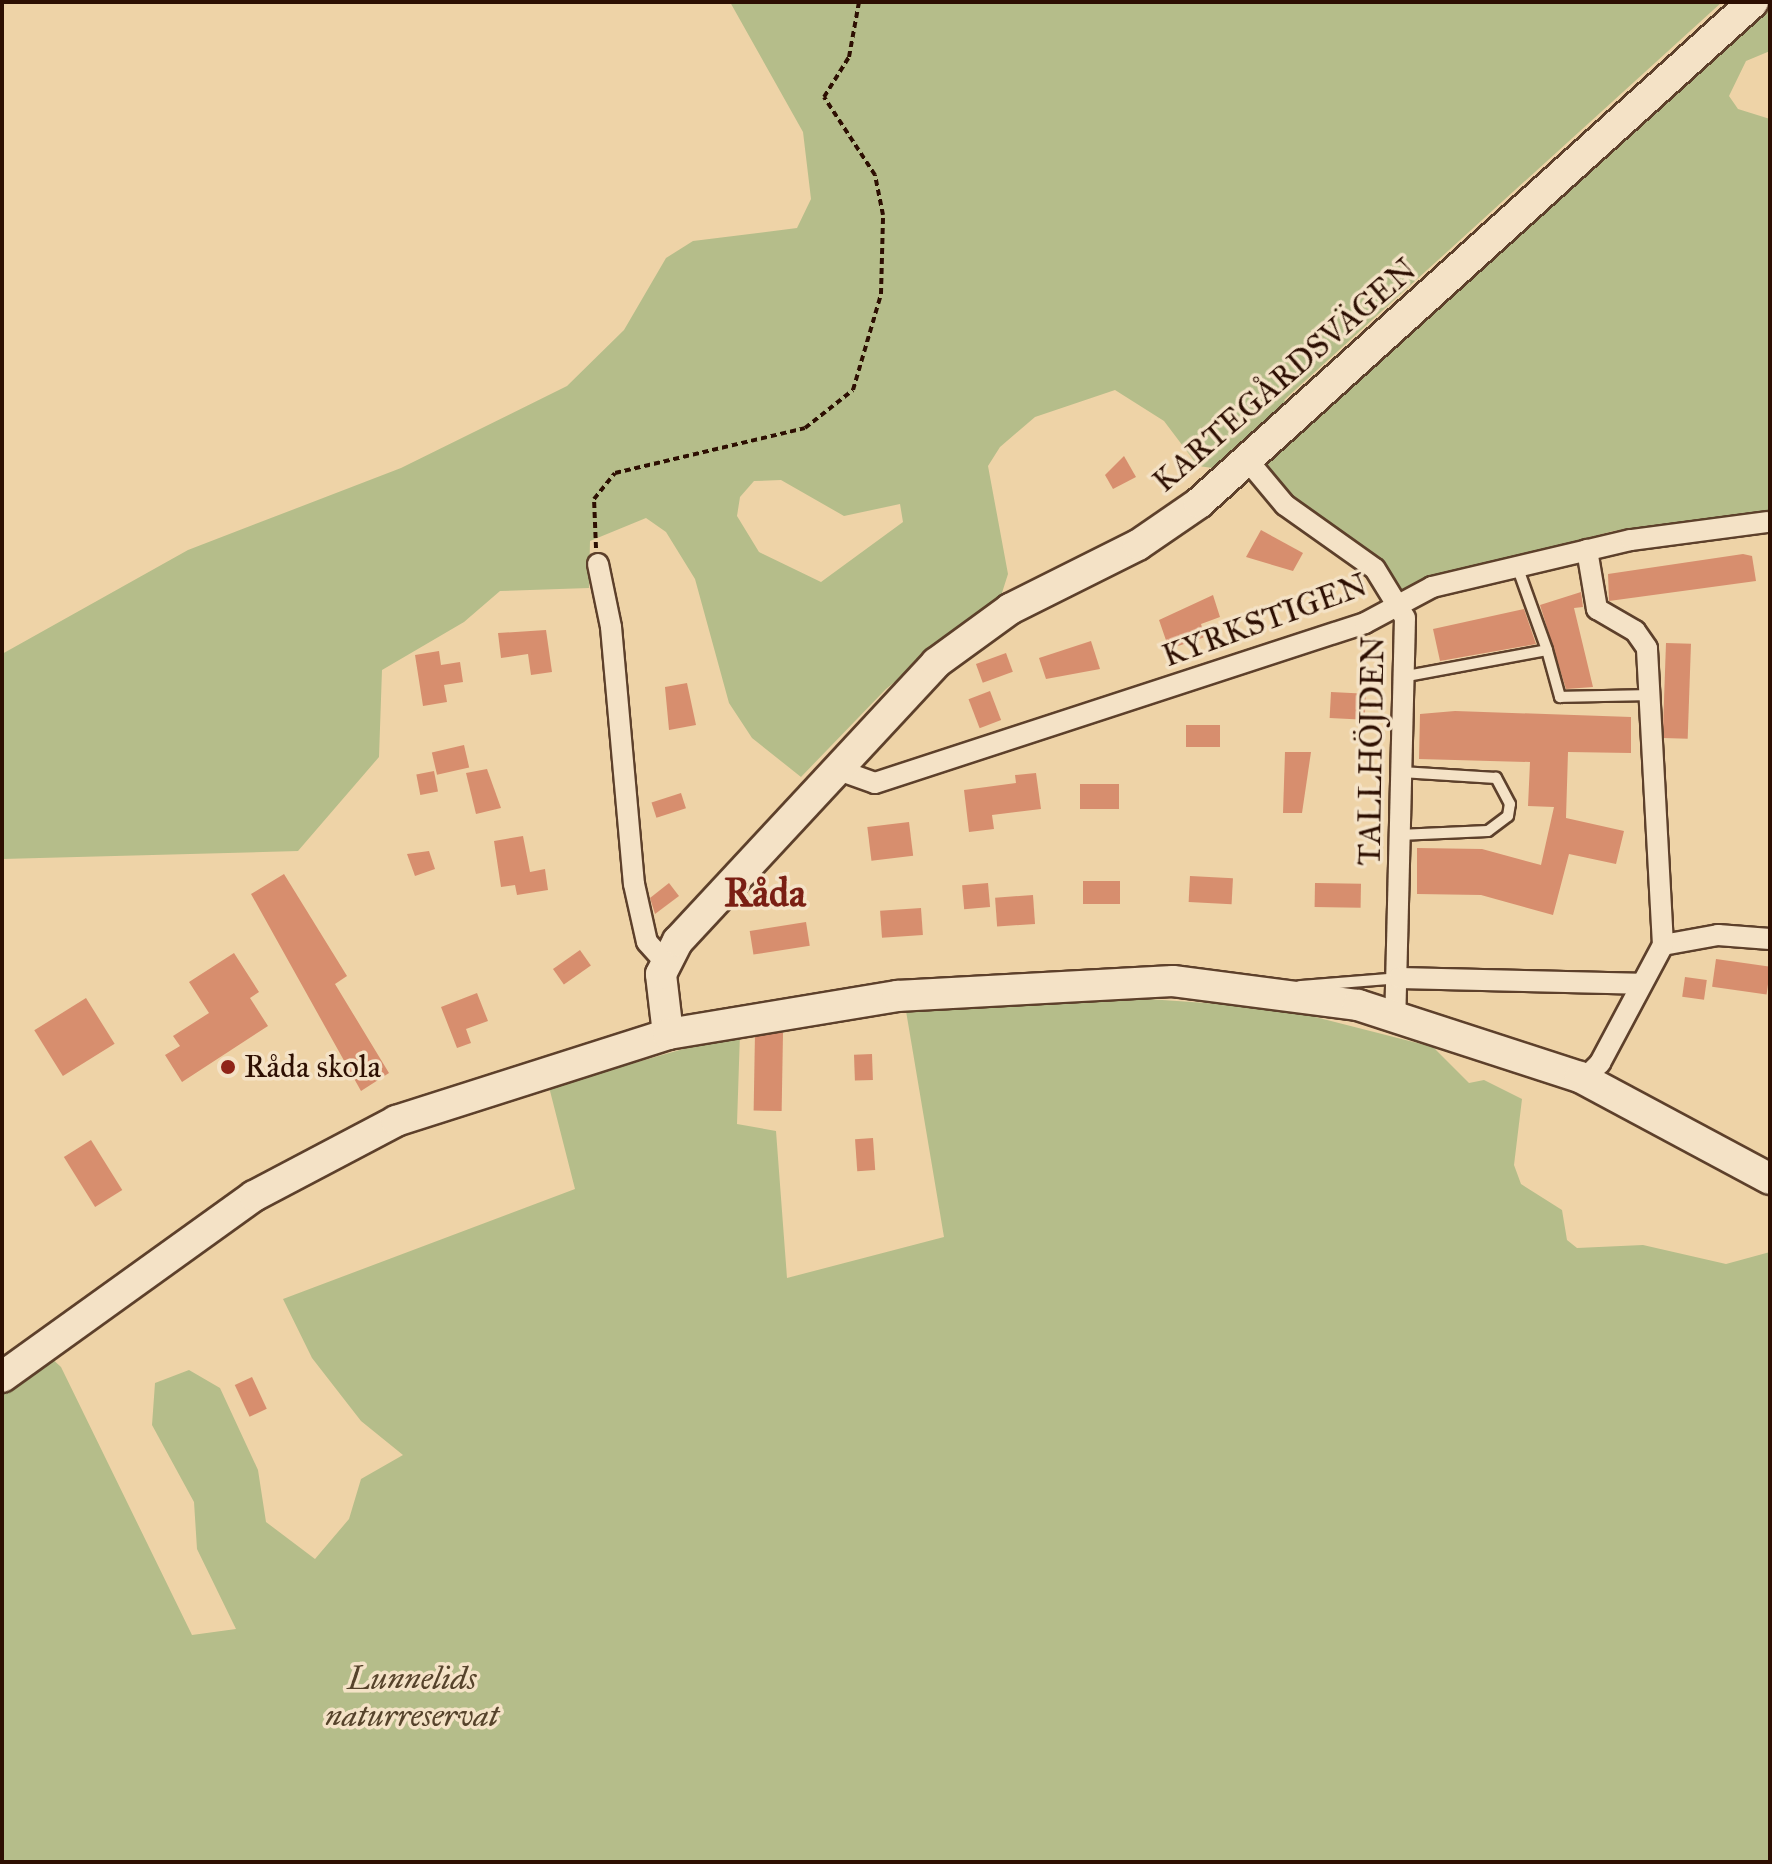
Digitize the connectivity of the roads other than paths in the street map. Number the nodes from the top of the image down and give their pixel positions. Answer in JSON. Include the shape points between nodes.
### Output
{"nodes":[{"id":1,"x":1753,"y":2,"type":"edge"},
{"id":2,"x":1249,"y":462,"type":"junction"},
{"id":3,"x":1768,"y":522,"type":"dead end"},
{"id":4,"x":1587,"y":550,"type":"junction"},
{"id":5,"x":598,"y":564,"type":"road end"},
{"id":6,"x":1517,"y":566,"type":"junction"},
{"id":7,"x":1398,"y":599,"type":"junction"},
{"id":8,"x":1547,"y":650,"type":"junction"},
{"id":9,"x":1407,"y":676,"type":"junction"},
{"id":10,"x":1647,"y":695,"type":"junction"},
{"id":11,"x":836,"y":769,"type":"junction"},
{"id":12,"x":1401,"y":772,"type":"junction"},
{"id":13,"x":1399,"y":835,"type":"junction"},
{"id":14,"x":1770,"y":939,"type":"edge"},
{"id":15,"x":1663,"y":945,"type":"junction"},
{"id":16,"x":664,"y":961,"type":"junction"},
{"id":17,"x":1399,"y":978,"type":"junction"},
{"id":18,"x":1639,"y":984,"type":"junction"},
{"id":19,"x":1293,"y":993,"type":"junction"},
{"id":20,"x":1395,"y":1014,"type":"junction"},
{"id":21,"x":668,"y":1034,"type":"junction"},
{"id":22,"x":1584,"y":1079,"type":"junction"},
{"id":23,"x":1770,"y":1179,"type":"edge"},
{"id":24,"x":2,"y":1377,"type":"edge"}],
"edges":[{"from":1,"to":2,"type":"street","name":"KARTEGÅRDSVÄGEN"},
{"from":2,"to":7,"type":"street","name":"TALLHÖJDEN","via":[[1271,493],[1359,554]]},
{"from":2,"to":11,"type":"street","name":"KARTEGÅRDSVÄGEN","via":[[1138,545],[977,631],[936,663]]},
{"from":3,"to":4,"type":"street","name":"KYRKSTIGEN"},
{"from":4,"to":6,"type":"street","name":"KYRKSTIGEN"},
{"from":4,"to":10,"type":"street","via":[[1597,609],[1635,631],[1647,648]]},
{"from":5,"to":16,"type":"street","via":[[611,627],[634,884],[647,942]]},
{"from":6,"to":7,"type":"street","name":"KYRKSTIGEN"},
{"from":6,"to":8,"type":"lane"},
{"from":7,"to":9,"type":"street","name":"TALLHÖJDEN","via":[[1408,639]]},
{"from":7,"to":11,"type":"street","name":"KYRKSTIGEN","via":[[1365,623],[875,783]]},
{"from":8,"to":9,"type":"lane"},
{"from":8,"to":10,"type":"lane","via":[[1560,697]]},
{"from":9,"to":12,"type":"street","name":"TALLHÖJDEN"},
{"from":10,"to":15,"type":"street"},
{"from":11,"to":16,"type":"street","name":"KARTEGÅRDSVÄGEN"},
{"from":12,"to":13,"type":"street","name":"TALLHÖJDEN"},
{"from":12,"to":13,"type":"lane","via":[[1496,778],[1510,804],[1508,816],[1488,831]]},
{"from":13,"to":17,"type":"street","name":"TALLHÖJDEN"},
{"from":14,"to":15,"type":"street","via":[[1718,935]]},
{"from":15,"to":18,"type":"street"},
{"from":16,"to":21,"type":"street"},
{"from":17,"to":18,"type":"street"},
{"from":17,"to":19,"type":"lane","via":[[1324,982]]},
{"from":17,"to":20,"type":"street","name":"TALLHÖJDEN"},
{"from":18,"to":22,"type":"street","via":[[1600,1063]]},
{"from":19,"to":20,"type":"street"},
{"from":19,"to":21,"type":"street","via":[[1173,981],[1042,983],[801,1008]]},
{"from":20,"to":22,"type":"street"},
{"from":21,"to":24,"type":"street","via":[[461,1096],[307,1162],[162,1257]]},
{"from":22,"to":23,"type":"street"}]}
